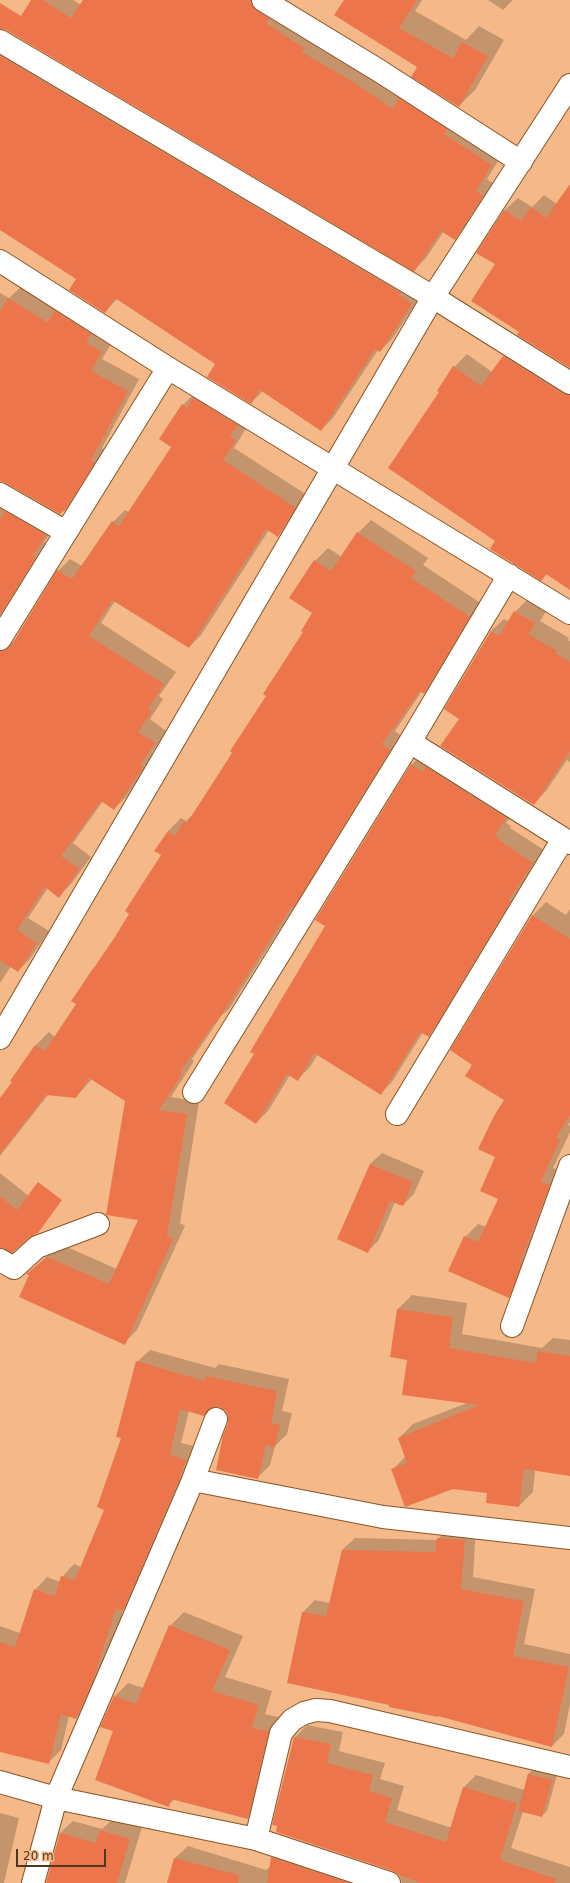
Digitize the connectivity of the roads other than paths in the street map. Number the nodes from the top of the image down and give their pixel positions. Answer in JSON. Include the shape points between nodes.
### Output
{"nodes":[{"id":1,"x":263,"y":0,"type":"edge"},
{"id":2,"x":0,"y":41,"type":"edge"},
{"id":3,"x":570,"y":85,"type":"edge"},
{"id":4,"x":521,"y":162,"type":"junction"},
{"id":5,"x":0,"y":261,"type":"edge"},
{"id":6,"x":432,"y":297,"type":"junction"},
{"id":7,"x":168,"y":368,"type":"junction"},
{"id":8,"x":570,"y":383,"type":"edge"},
{"id":9,"x":333,"y":469,"type":"junction"},
{"id":10,"x":0,"y":494,"type":"edge"},
{"id":11,"x":66,"y":532,"type":"junction"},
{"id":12,"x":509,"y":575,"type":"junction"},
{"id":13,"x":570,"y":613,"type":"edge"},
{"id":14,"x":0,"y":639,"type":"edge"},
{"id":15,"x":410,"y":742,"type":"junction"},
{"id":16,"x":566,"y":841,"type":"edge"},
{"id":17,"x":0,"y":1038,"type":"edge"},
{"id":18,"x":194,"y":1092,"type":"dead end"},
{"id":19,"x":397,"y":1114,"type":"dead end"},
{"id":20,"x":570,"y":1166,"type":"edge"},
{"id":21,"x":98,"y":1224,"type":"dead end"},
{"id":22,"x":0,"y":1260,"type":"edge"},
{"id":23,"x":512,"y":1326,"type":"dead end"},
{"id":24,"x":216,"y":1419,"type":"dead end"},
{"id":25,"x":194,"y":1480,"type":"junction"},
{"id":26,"x":570,"y":1538,"type":"edge"},
{"id":27,"x":570,"y":1767,"type":"edge"},
{"id":28,"x":0,"y":1782,"type":"edge"},
{"id":29,"x":56,"y":1798,"type":"junction"},
{"id":30,"x":256,"y":1839,"type":"junction"},
{"id":31,"x":34,"y":1883,"type":"edge"},
{"id":32,"x":389,"y":1883,"type":"edge"}],
"edges":[{"from":1,"to":4,"type":"street"},
{"from":2,"to":6,"type":"street"},
{"from":3,"to":4,"type":"street"},
{"from":4,"to":6,"type":"street"},
{"from":5,"to":7,"type":"street"},
{"from":6,"to":8,"type":"street"},
{"from":6,"to":9,"type":"street"},
{"from":7,"to":9,"type":"street"},
{"from":7,"to":11,"type":"street"},
{"from":9,"to":12,"type":"street"},
{"from":9,"to":17,"type":"street"},
{"from":10,"to":11,"type":"street"},
{"from":11,"to":14,"type":"street"},
{"from":12,"to":13,"type":"street"},
{"from":12,"to":15,"type":"street"},
{"from":15,"to":16,"type":"street"},
{"from":15,"to":18,"type":"street"},
{"from":16,"to":19,"type":"street"},
{"from":20,"to":23,"type":"street"},
{"from":21,"to":22,"type":"street","via":[[38,1247],[14,1268]]},
{"from":24,"to":25,"type":"street"},
{"from":25,"to":26,"type":"street","via":[[383,1517]]},
{"from":25,"to":29,"type":"street"},
{"from":27,"to":30,"type":"street","via":[[316,1710],[292,1720],[282,1734]]},
{"from":28,"to":29,"type":"street"},
{"from":29,"to":30,"type":"street"},
{"from":29,"to":31,"type":"street"},
{"from":30,"to":32,"type":"street"}]}
